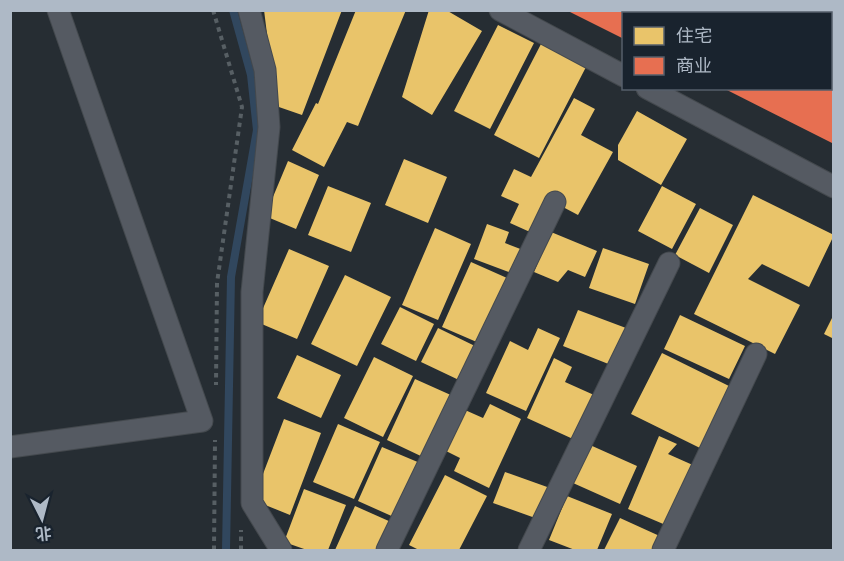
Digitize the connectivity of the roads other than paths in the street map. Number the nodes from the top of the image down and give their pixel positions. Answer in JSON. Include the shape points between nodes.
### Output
{"nodes":[{"id":1,"x":58,"y":10,"type":"edge"},
{"id":2,"x":249,"y":10,"type":"edge"},
{"id":3,"x":500,"y":10,"type":"edge"},
{"id":4,"x":622,"y":75,"type":"edge"},
{"id":5,"x":651,"y":90,"type":"edge"},
{"id":6,"x":834,"y":187,"type":"edge"},
{"id":7,"x":555,"y":202,"type":"dead end"},
{"id":8,"x":669,"y":263,"type":"dead end"},
{"id":9,"x":756,"y":354,"type":"dead end"},
{"id":10,"x":10,"y":447,"type":"edge"},
{"id":11,"x":281,"y":550,"type":"edge"},
{"id":12,"x":387,"y":550,"type":"edge"},
{"id":13,"x":529,"y":550,"type":"edge"},
{"id":14,"x":663,"y":550,"type":"edge"}],
"edges":[{"from":1,"to":10,"type":"street","via":[[202,421]]},
{"from":2,"to":11,"type":"street","via":[[265,70],[269,128],[252,292],[252,503]]},
{"from":3,"to":4,"type":"street"},
{"from":5,"to":6,"type":"street"},
{"from":7,"to":12,"type":"street"},
{"from":8,"to":13,"type":"street"},
{"from":9,"to":14,"type":"street"}]}
